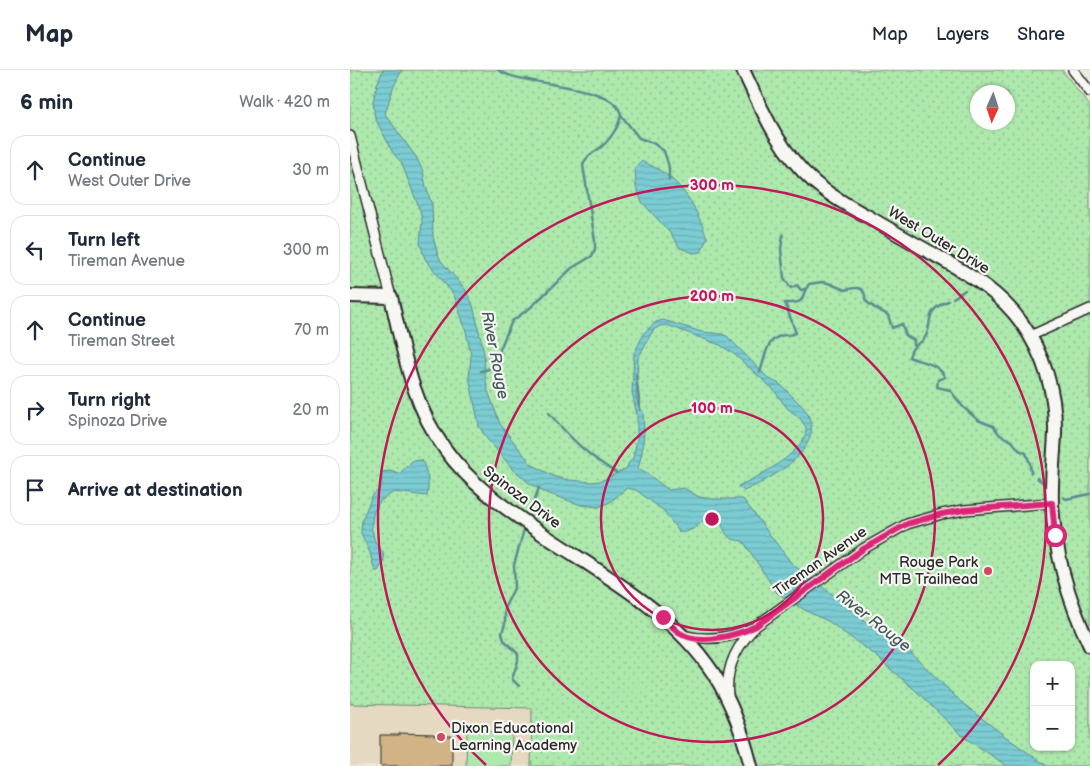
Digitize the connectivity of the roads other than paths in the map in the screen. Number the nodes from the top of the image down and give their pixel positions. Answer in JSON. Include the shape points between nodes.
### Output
{"nodes":[{"id":1,"x":743,"y":70,"type":"edge"},
{"id":2,"x":1073,"y":70,"type":"edge"},
{"id":3,"x":1090,"y":92,"type":"edge"},
{"id":4,"x":350,"y":136,"type":"edge"},
{"id":5,"x":350,"y":296,"type":"edge"},
{"id":6,"x":391,"y":297,"type":"junction"},
{"id":7,"x":1090,"y":309,"type":"edge"},
{"id":8,"x":1030,"y":336,"type":"junction"},
{"id":9,"x":1052,"y":503,"type":"junction"},
{"id":10,"x":756,"y":626,"type":"junction"},
{"id":11,"x":681,"y":634,"type":"junction"},
{"id":12,"x":1090,"y":646,"type":"edge"},
{"id":13,"x":729,"y":704,"type":"junction"},
{"id":14,"x":751,"y":766,"type":"edge"}],
"edges":[{"from":1,"to":8,"type":"main road","name":"West Outer Drive","via":[[781,144],[809,177],[836,198],[982,284],[1010,309]]},
{"from":2,"to":3,"type":"street"},
{"from":4,"to":6,"type":"street","name":"Spinoza Drive"},
{"from":5,"to":6,"type":"main road"},
{"from":6,"to":11,"type":"main road","name":"Spinoza Drive","via":[[422,410],[444,448],[464,473],[484,492],[636,597]]},
{"from":7,"to":8,"type":"street"},
{"from":8,"to":9,"type":"main road","name":"West Outer Drive","via":[[1045,367],[1053,402]]},
{"from":9,"to":10,"type":"street","name":"Tireman Avenue","via":[[964,510],[920,520],[895,530]]},
{"from":9,"to":12,"type":"main road","name":"West Outer Drive","via":[[1060,563]]},
{"from":10,"to":11,"type":"street","via":[[718,638]]},
{"from":10,"to":13,"type":"street","via":[[741,642],[732,660],[727,681]]},
{"from":11,"to":13,"type":"main road","name":"Spinoza Drive","via":[[718,680]]},
{"from":13,"to":14,"type":"main road","name":"Spinoza Drive"}]}
